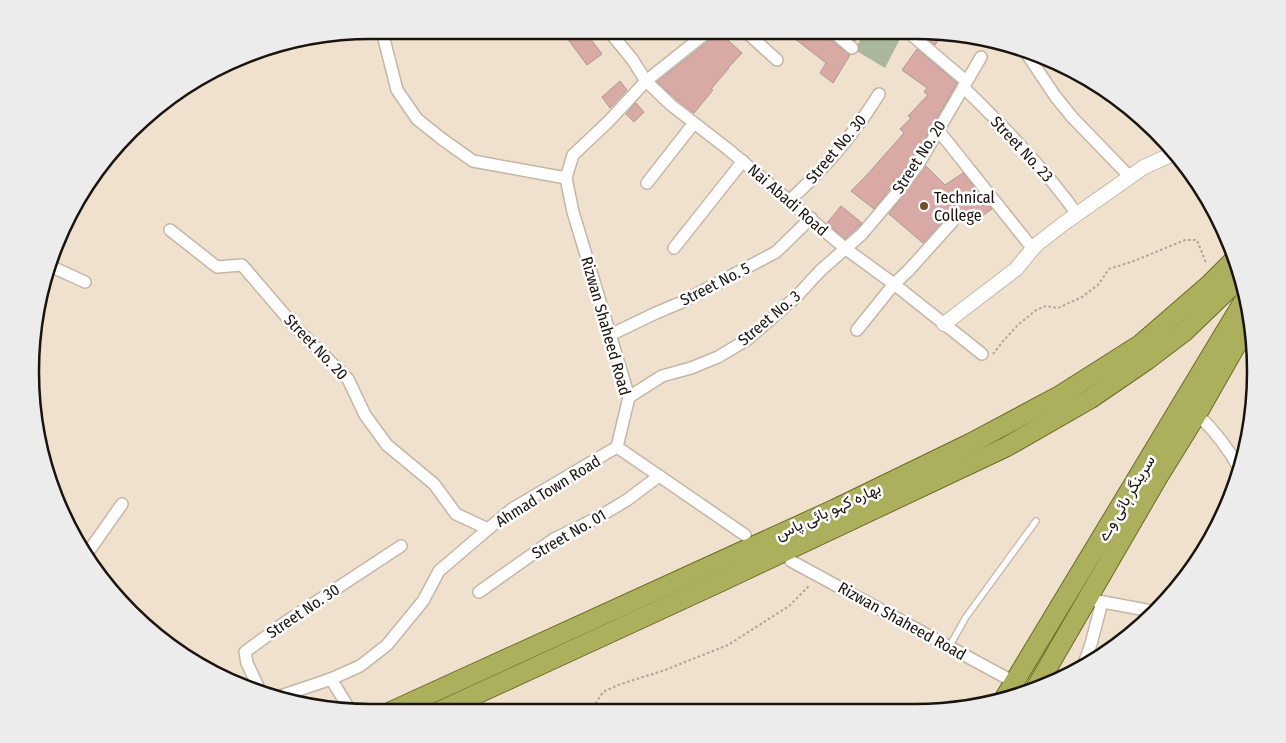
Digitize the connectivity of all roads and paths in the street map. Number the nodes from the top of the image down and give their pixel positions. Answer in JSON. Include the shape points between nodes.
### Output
{"nodes":[{"id":1,"x":384,"y":39,"type":"dead end"},
{"id":2,"x":615,"y":39,"type":"edge"},
{"id":3,"x":699,"y":39,"type":"edge"},
{"id":4,"x":754,"y":39,"type":"edge"},
{"id":5,"x":841,"y":39,"type":"edge"},
{"id":6,"x":916,"y":39,"type":"edge"},
{"id":7,"x":852,"y":48,"type":"dead end"},
{"id":8,"x":981,"y":58,"type":"dead end"},
{"id":9,"x":777,"y":60,"type":"dead end"},
{"id":10,"x":1031,"y":60,"type":"edge"},
{"id":11,"x":646,"y":81,"type":"junction"},
{"id":12,"x":965,"y":84,"type":"junction"},
{"id":13,"x":879,"y":94,"type":"dead end"},
{"id":14,"x":694,"y":123,"type":"junction"},
{"id":15,"x":938,"y":130,"type":"junction"},
{"id":16,"x":1168,"y":156,"type":"edge"},
{"id":17,"x":743,"y":161,"type":"junction"},
{"id":18,"x":1130,"y":177,"type":"junction"},
{"id":19,"x":566,"y":178,"type":"junction"},
{"id":20,"x":647,"y":183,"type":"dead end"},
{"id":21,"x":789,"y":201,"type":"junction"},
{"id":22,"x":1077,"y":214,"type":"junction"},
{"id":23,"x":810,"y":218,"type":"junction"},
{"id":24,"x":953,"y":222,"type":"dead end"},
{"id":25,"x":170,"y":230,"type":"dead end"},
{"id":26,"x":674,"y":248,"type":"dead end"},
{"id":27,"x":846,"y":249,"type":"junction"},
{"id":28,"x":1033,"y":249,"type":"junction"},
{"id":29,"x":1206,"y":264,"type":"dead end"},
{"id":30,"x":1230,"y":264,"type":"edge"},
{"id":31,"x":55,"y":268,"type":"edge"},
{"id":32,"x":85,"y":282,"type":"dead end"},
{"id":33,"x":1235,"y":283,"type":"edge"},
{"id":34,"x":894,"y":284,"type":"junction"},
{"id":35,"x":1241,"y":306,"type":"edge"},
{"id":36,"x":944,"y":324,"type":"junction"},
{"id":37,"x":857,"y":330,"type":"dead end"},
{"id":38,"x":1244,"y":331,"type":"edge"},
{"id":39,"x":610,"y":335,"type":"junction"},
{"id":40,"x":982,"y":354,"type":"joint"},
{"id":41,"x":629,"y":397,"type":"junction"},
{"id":42,"x":1197,"y":414,"type":"junction"},
{"id":43,"x":617,"y":447,"type":"junction"},
{"id":44,"x":1235,"y":462,"type":"edge"},
{"id":45,"x":658,"y":476,"type":"junction"},
{"id":46,"x":122,"y":504,"type":"dead end"},
{"id":47,"x":1036,"y":521,"type":"dead end"},
{"id":48,"x":488,"y":528,"type":"junction"},
{"id":49,"x":745,"y":535,"type":"dead end"},
{"id":50,"x":401,"y":546,"type":"dead end"},
{"id":51,"x":90,"y":549,"type":"edge"},
{"id":52,"x":791,"y":561,"type":"dead end"},
{"id":53,"x":819,"y":576,"type":"junction"},
{"id":54,"x":479,"y":592,"type":"dead end"},
{"id":55,"x":1094,"y":600,"type":"junction"},
{"id":56,"x":1147,"y":610,"type":"edge"},
{"id":57,"x":949,"y":647,"type":"junction"},
{"id":58,"x":1087,"y":656,"type":"edge"},
{"id":59,"x":1026,"y":661,"type":"junction"},
{"id":60,"x":1044,"y":672,"type":"junction"},
{"id":61,"x":331,"y":679,"type":"junction"},
{"id":62,"x":1040,"y":680,"type":"edge"},
{"id":63,"x":1014,"y":682,"type":"junction"},
{"id":64,"x":257,"y":684,"type":"edge"},
{"id":65,"x":1009,"y":691,"type":"edge"},
{"id":66,"x":288,"y":694,"type":"edge"},
{"id":67,"x":346,"y":703,"type":"edge"},
{"id":68,"x":407,"y":704,"type":"edge"},
{"id":69,"x":455,"y":704,"type":"edge"},
{"id":70,"x":595,"y":704,"type":"edge"}],
"edges":[{"from":1,"to":19,"type":"street","via":[[397,90],[417,120],[473,161]]},
{"from":2,"to":11,"type":"street","name":"Nai Abadi Road"},
{"from":3,"to":11,"type":"street","name":"Rizwan Shaheed Road"},
{"from":4,"to":9,"type":"street"},
{"from":5,"to":7,"type":"street"},
{"from":6,"to":12,"type":"street","name":"Street No. 23"},
{"from":8,"to":12,"type":"street","name":"Street No. 20"},
{"from":10,"to":18,"type":"street","via":[[1072,117]]},
{"from":11,"to":14,"type":"street","name":"Nai Abadi Road"},
{"from":11,"to":19,"type":"street","name":"Rizwan Shaheed Road","via":[[572,155]]},
{"from":12,"to":15,"type":"street","name":"Street No. 20"},
{"from":12,"to":22,"type":"street","name":"Street No. 23","via":[[1055,183]]},
{"from":13,"to":21,"type":"street","name":"Street No. 30","via":[[828,161]]},
{"from":14,"to":17,"type":"street","name":"Nai Abadi Road"},
{"from":14,"to":20,"type":"street"},
{"from":15,"to":27,"type":"street","name":"Street No. 20","via":[[900,189]]},
{"from":15,"to":28,"type":"street"},
{"from":16,"to":18,"type":"street"},
{"from":17,"to":21,"type":"street","name":"Nai Abadi Road"},
{"from":17,"to":26,"type":"street"},
{"from":18,"to":22,"type":"street"},
{"from":19,"to":39,"type":"street","name":"Rizwan Shaheed Road"},
{"from":21,"to":23,"type":"street","name":"Nai Abadi Road"},
{"from":22,"to":28,"type":"street"},
{"from":23,"to":27,"type":"street","name":"Nai Abadi Road"},
{"from":23,"to":39,"type":"street","name":"Street No. 5","via":[[792,239],[770,256]]},
{"from":24,"to":34,"type":"street"},
{"from":25,"to":48,"type":"street","name":"Street No. 20","via":[[217,267],[242,265],[296,328],[348,379],[365,415],[387,445],[434,484],[456,514]]},
{"from":27,"to":34,"type":"street","name":"Nai Abadi Road"},
{"from":27,"to":41,"type":"street","name":"Street No. 3","via":[[748,339],[718,357],[662,376]]},
{"from":28,"to":36,"type":"street","via":[[1016,269]]},
{"from":29,"to":40,"type":"path","via":[[1197,240],[1185,240],[1109,269],[1098,285],[1082,297],[1058,308],[1046,306],[1036,310],[1018,325],[994,354]]},
{"from":30,"to":68,"type":"highway","name":"بھارہ کہو بائی پاس","via":[[1141,344],[1059,396],[971,443],[835,508]]},
{"from":31,"to":32,"type":"street"},
{"from":33,"to":69,"type":"highway","name":"بھارہ کہو بائی پاس","via":[[1184,332],[1147,360],[1090,399],[1006,447]]},
{"from":34,"to":36,"type":"street","name":"Nai Abadi Road"},
{"from":34,"to":37,"type":"street"},
{"from":35,"to":59,"type":"highway","name":"سرینگر ہائی وے"},
{"from":36,"to":40,"type":"street","name":"Nai Abadi Road"},
{"from":38,"to":42,"type":"highway","name":"سرینگر ہائی وے"},
{"from":39,"to":41,"type":"street","name":"Rizwan Shaheed Road"},
{"from":41,"to":43,"type":"street","name":"Rizwan Shaheed Road"},
{"from":42,"to":44,"type":"street","via":[[1210,426]]},
{"from":42,"to":55,"type":"highway","name":"سرینگر ہائی وے","via":[[1158,477]]},
{"from":43,"to":45,"type":"street"},
{"from":43,"to":48,"type":"street","name":"Ahmad Town Road","via":[[512,509]]},
{"from":45,"to":49,"type":"street"},
{"from":45,"to":54,"type":"street","name":"Street No. 01","via":[[627,500],[554,539]]},
{"from":46,"to":51,"type":"street"},
{"from":47,"to":57,"type":"lane","via":[[966,617]]},
{"from":48,"to":61,"type":"street","name":"Ahmad Town Road","via":[[439,571],[423,601],[387,645],[360,666]]},
{"from":50,"to":64,"type":"street","name":"Street No. 30","via":[[245,652]]},
{"from":52,"to":53,"type":"street","name":"Rizwan Shaheed Road"},
{"from":53,"to":57,"type":"street","name":"Rizwan Shaheed Road"},
{"from":53,"to":70,"type":"path","via":[[789,606],[728,645],[618,685],[603,692]]},
{"from":55,"to":56,"type":"street"},
{"from":55,"to":58,"type":"street","via":[[1091,644]]},
{"from":55,"to":60,"type":"highway","name":"سرینگر ہائی وے"},
{"from":57,"to":63,"type":"street","name":"Rizwan Shaheed Road"},
{"from":59,"to":60,"type":"highway"},
{"from":59,"to":63,"type":"highway","name":"سرینگر ہائی وے"},
{"from":60,"to":62,"type":"highway","name":"سرینگر ہائی وے"},
{"from":61,"to":66,"type":"street","name":"Ahmad Town Road"},
{"from":61,"to":67,"type":"street"},
{"from":63,"to":65,"type":"highway","name":"سرینگر ہائی وے"}]}
